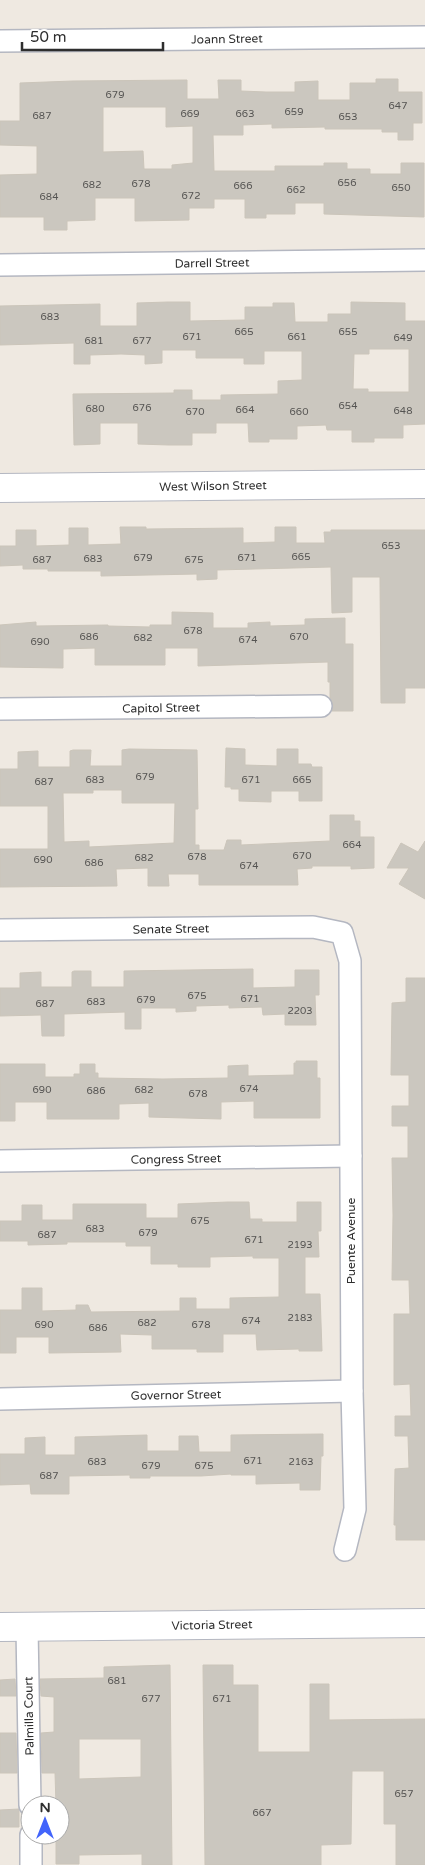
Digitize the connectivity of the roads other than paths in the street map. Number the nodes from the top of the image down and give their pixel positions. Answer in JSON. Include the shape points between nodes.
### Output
{"nodes":[{"id":1,"x":425,"y":37,"type":"edge"},
{"id":2,"x":0,"y":41,"type":"edge"},
{"id":3,"x":425,"y":260,"type":"edge"},
{"id":4,"x":0,"y":265,"type":"edge"},
{"id":5,"x":425,"y":484,"type":"edge"},
{"id":6,"x":0,"y":488,"type":"edge"},
{"id":7,"x":321,"y":706,"type":"dead end"},
{"id":8,"x":0,"y":709,"type":"edge"},
{"id":9,"x":0,"y":930,"type":"edge"},
{"id":10,"x":342,"y":933,"type":"joint"},
{"id":11,"x":351,"y":1156,"type":"junction"},
{"id":12,"x":0,"y":1161,"type":"edge"},
{"id":13,"x":352,"y":1391,"type":"junction"},
{"id":14,"x":0,"y":1399,"type":"edge"},
{"id":15,"x":346,"y":1550,"type":"dead end"},
{"id":16,"x":425,"y":1623,"type":"edge"},
{"id":17,"x":27,"y":1626,"type":"junction"},
{"id":18,"x":0,"y":1627,"type":"edge"},
{"id":19,"x":30,"y":1795,"type":"edge"},
{"id":20,"x":31,"y":1845,"type":"edge"},
{"id":21,"x":31,"y":1865,"type":"edge"}],
"edges":[{"from":1,"to":2,"type":"street","name":"Joann Street"},
{"from":3,"to":4,"type":"street","name":"Darrell Street"},
{"from":5,"to":6,"type":"main road","name":"West Wilson Street"},
{"from":7,"to":8,"type":"street","name":"Capitol Street"},
{"from":9,"to":10,"type":"street","name":"Senate Street","via":[[313,927]]},
{"from":10,"to":11,"type":"street","name":"Puente Avenue","via":[[350,961]]},
{"from":11,"to":12,"type":"street","name":"Congress Street"},
{"from":11,"to":13,"type":"street","name":"Puente Avenue"},
{"from":13,"to":14,"type":"street","name":"Governor Street"},
{"from":13,"to":15,"type":"street","name":"Puente Avenue","via":[[355,1509]]},
{"from":16,"to":17,"type":"main road","name":"Victoria Street"},
{"from":17,"to":18,"type":"main road","name":"Victoria Street"},
{"from":17,"to":19,"type":"street","name":"Palmilla Court"},
{"from":20,"to":21,"type":"street"}]}
